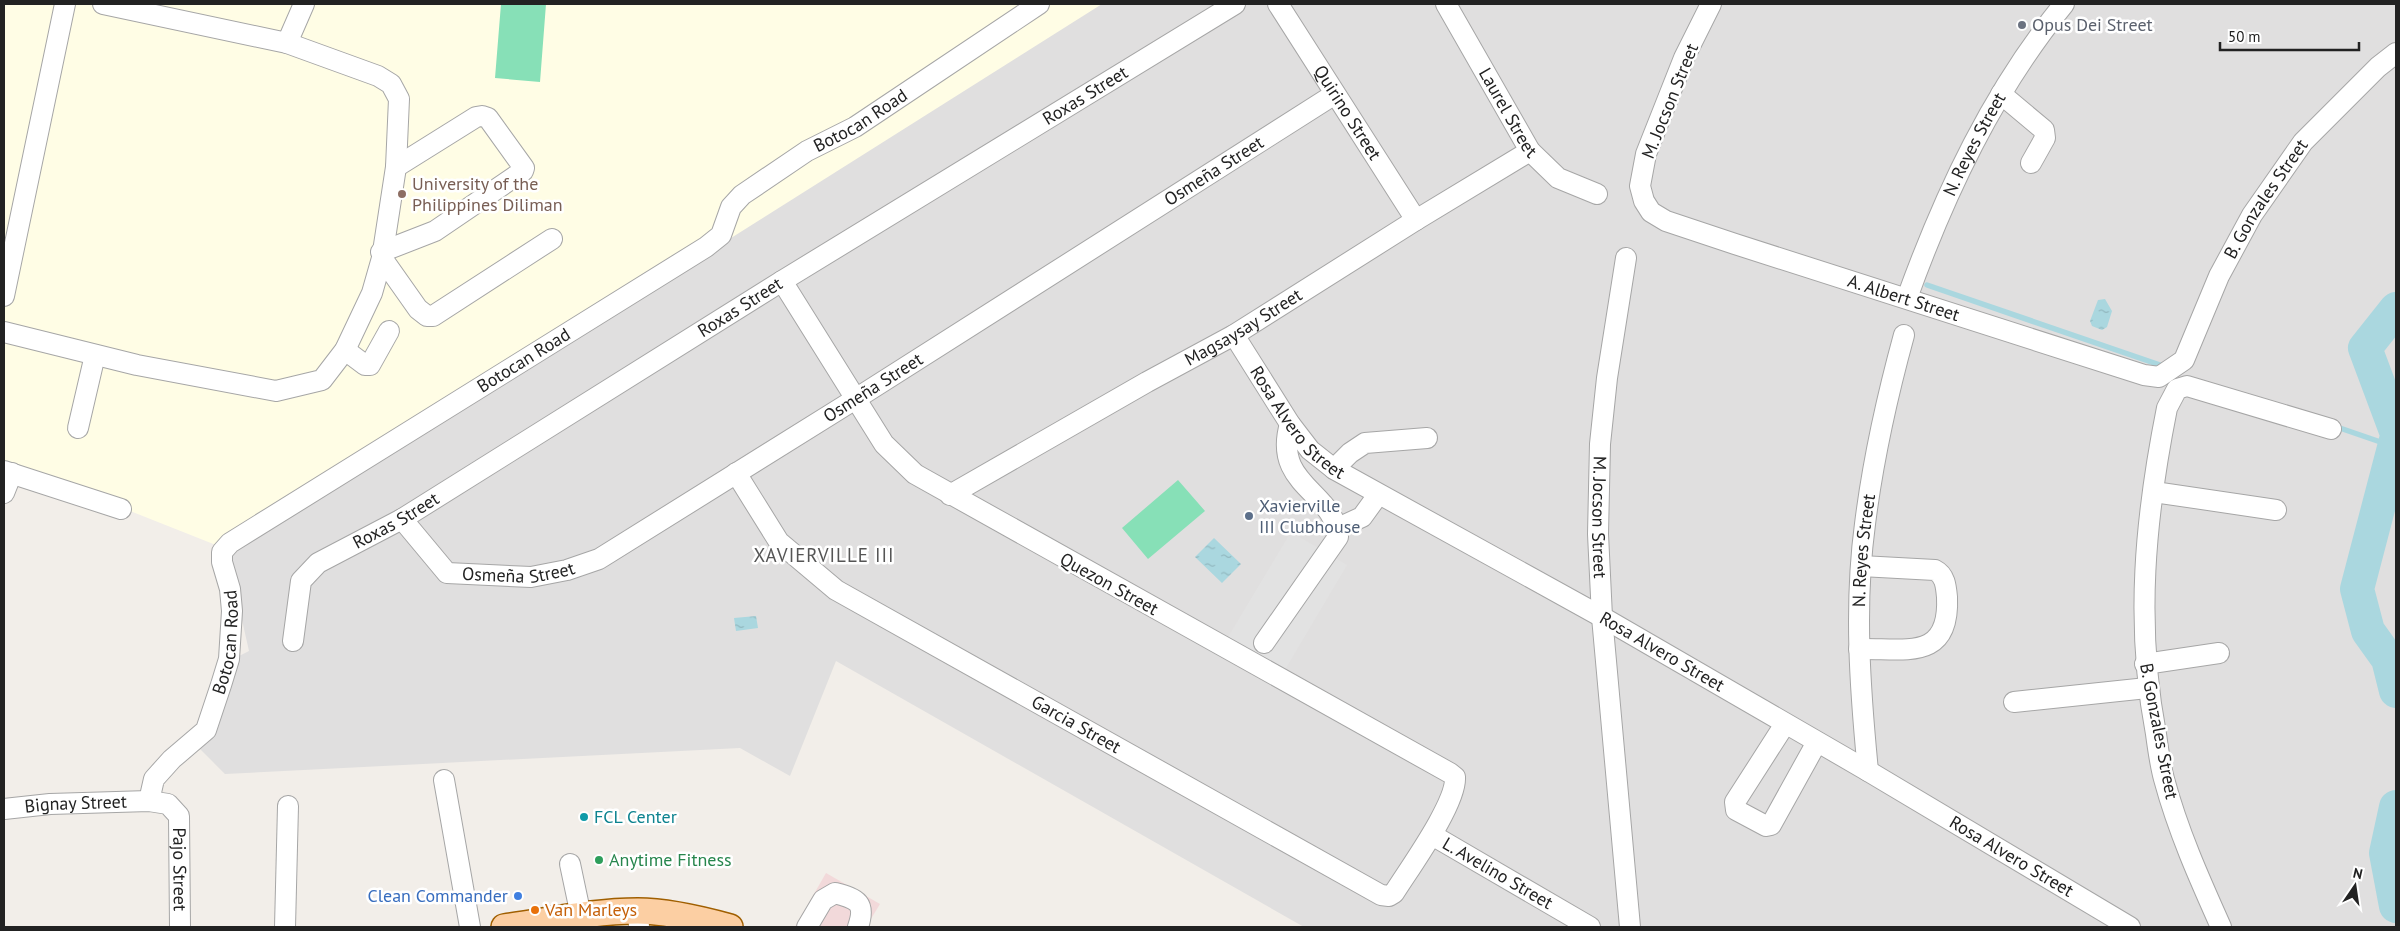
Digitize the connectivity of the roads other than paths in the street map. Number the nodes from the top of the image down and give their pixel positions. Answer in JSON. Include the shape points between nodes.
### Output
{"nodes":[{"id":1,"x":65,"y":4,"type":"edge"},
{"id":2,"x":103,"y":4,"type":"edge"},
{"id":3,"x":304,"y":4,"type":"edge"},
{"id":4,"x":1040,"y":4,"type":"edge"},
{"id":5,"x":1235,"y":4,"type":"edge"},
{"id":6,"x":1278,"y":4,"type":"edge"},
{"id":7,"x":1446,"y":4,"type":"edge"},
{"id":8,"x":1711,"y":4,"type":"edge"},
{"id":9,"x":2064,"y":4,"type":"edge"},
{"id":10,"x":287,"y":42,"type":"junction"},
{"id":11,"x":2396,"y":53,"type":"edge"},
{"id":12,"x":1335,"y":94,"type":"junction"},
{"id":13,"x":2001,"y":94,"type":"junction"},
{"id":14,"x":1530,"y":151,"type":"junction"},
{"id":15,"x":2031,"y":163,"type":"dead end"},
{"id":16,"x":396,"y":167,"type":"junction"},
{"id":17,"x":1597,"y":194,"type":"dead end"},
{"id":18,"x":1644,"y":200,"type":"joint"},
{"id":19,"x":1416,"y":220,"type":"junction"},
{"id":20,"x":552,"y":239,"type":"dead end"},
{"id":21,"x":382,"y":255,"type":"junction"},
{"id":22,"x":1626,"y":258,"type":"dead end"},
{"id":23,"x":782,"y":281,"type":"junction"},
{"id":24,"x":4,"y":296,"type":"edge"},
{"id":25,"x":1907,"y":298,"type":"junction"},
{"id":26,"x":389,"y":330,"type":"dead end"},
{"id":27,"x":4,"y":332,"type":"edge"},
{"id":28,"x":1234,"y":335,"type":"junction"},
{"id":29,"x":1904,"y":335,"type":"dead end"},
{"id":30,"x":345,"y":350,"type":"junction"},
{"id":31,"x":95,"y":355,"type":"junction"},
{"id":32,"x":2172,"y":370,"type":"joint"},
{"id":33,"x":857,"y":398,"type":"junction"},
{"id":34,"x":1290,"y":424,"type":"junction"},
{"id":35,"x":78,"y":428,"type":"dead end"},
{"id":36,"x":2331,"y":429,"type":"dead end"},
{"id":37,"x":1427,"y":438,"type":"dead end"},
{"id":38,"x":1334,"y":469,"type":"junction"},
{"id":39,"x":8,"y":472,"type":"edge"},
{"id":40,"x":736,"y":473,"type":"junction"},
{"id":41,"x":2154,"y":492,"type":"junction"},
{"id":42,"x":4,"y":493,"type":"edge"},
{"id":43,"x":950,"y":495,"type":"junction"},
{"id":44,"x":1378,"y":495,"type":"junction"},
{"id":45,"x":121,"y":509,"type":"dead end"},
{"id":46,"x":2276,"y":510,"type":"dead end"},
{"id":47,"x":402,"y":519,"type":"junction"},
{"id":48,"x":1338,"y":528,"type":"junction"},
{"id":49,"x":1861,"y":566,"type":"junction"},
{"id":50,"x":1602,"y":617,"type":"junction"},
{"id":51,"x":293,"y":641,"type":"dead end"},
{"id":52,"x":1264,"y":643,"type":"dead end"},
{"id":53,"x":1859,"y":649,"type":"junction"},
{"id":54,"x":2219,"y":652,"type":"dead end"},
{"id":55,"x":2145,"y":664,"type":"junction"},
{"id":56,"x":2147,"y":688,"type":"junction"},
{"id":57,"x":2014,"y":702,"type":"dead end"},
{"id":58,"x":1785,"y":724,"type":"junction"},
{"id":59,"x":1817,"y":742,"type":"junction"},
{"id":60,"x":1868,"y":770,"type":"junction"},
{"id":61,"x":444,"y":780,"type":"dead end"},
{"id":62,"x":149,"y":801,"type":"junction"},
{"id":63,"x":288,"y":806,"type":"dead end"},
{"id":64,"x":4,"y":809,"type":"edge"},
{"id":65,"x":1432,"y":835,"type":"junction"},
{"id":66,"x":570,"y":864,"type":"dead end"},
{"id":67,"x":581,"y":916,"type":"junction"},
{"id":68,"x":639,"y":919,"type":"edge"},
{"id":69,"x":180,"y":927,"type":"edge"},
{"id":70,"x":285,"y":927,"type":"edge"},
{"id":71,"x":470,"y":927,"type":"edge"},
{"id":72,"x":504,"y":927,"type":"edge"},
{"id":73,"x":730,"y":927,"type":"edge"},
{"id":74,"x":807,"y":927,"type":"edge"},
{"id":75,"x":858,"y":927,"type":"edge"},
{"id":76,"x":1590,"y":927,"type":"edge"},
{"id":77,"x":1630,"y":927,"type":"edge"},
{"id":78,"x":2130,"y":927,"type":"edge"},
{"id":79,"x":2221,"y":927,"type":"edge"}],
"edges":[{"from":1,"to":24,"type":"street"},
{"from":2,"to":10,"type":"street"},
{"from":3,"to":10,"type":"street"},
{"from":4,"to":62,"type":"street","name":"Botocan Road","via":[[855,127],[807,151],[742,195],[731,207],[722,235],[706,248],[230,543],[222,552],[232,611],[228,659],[221,685],[206,730],[154,779]]},
{"from":5,"to":23,"type":"street","name":"Roxas Street"},
{"from":6,"to":12,"type":"street","name":"Quirino Street"},
{"from":7,"to":14,"type":"street","name":"Laurel Street"},
{"from":8,"to":18,"type":"street","name":"M. Jocson Street","via":[[1684,58],[1646,154],[1640,186]]},
{"from":9,"to":13,"type":"street","name":"N. Reyes Street"},
{"from":10,"to":16,"type":"street","via":[[378,76],[391,84],[399,99]]},
{"from":11,"to":32,"type":"street","name":"B. Gonzales Street","via":[[2303,142],[2252,215],[2219,276],[2191,347],[2184,360]]},
{"from":12,"to":19,"type":"street","name":"Quirino Street"},
{"from":12,"to":33,"type":"street","name":"Osmeña Street"},
{"from":13,"to":15,"type":"street","via":[[2044,130],[2046,138]]},
{"from":13,"to":25,"type":"street","name":"N. Reyes Street","via":[[1948,194]]},
{"from":14,"to":17,"type":"street","name":"Laurel Street","via":[[1558,178]]},
{"from":14,"to":19,"type":"street","name":"Magsaysay Street"},
{"from":16,"to":21,"type":"street"},
{"from":16,"to":21,"type":"street","via":[[482,116],[488,118],[524,168],[435,231]]},
{"from":18,"to":25,"type":"street","name":"A. Albert Street","via":[[1651,212],[1666,221]]},
{"from":19,"to":28,"type":"street","name":"Magsaysay Street"},
{"from":20,"to":21,"type":"street","via":[[433,316],[418,309]]},
{"from":21,"to":30,"type":"street","via":[[372,293]]},
{"from":22,"to":50,"type":"street","name":"M. Jocson Street","via":[[1600,444],[1598,534]]},
{"from":23,"to":33,"type":"street","name":"Quezon Street"},
{"from":23,"to":47,"type":"street","name":"Roxas Street"},
{"from":25,"to":32,"type":"street","name":"A. Albert Street","via":[[2144,375],[2159,376]]},
{"from":26,"to":30,"type":"street","via":[[370,365],[365,365]]},
{"from":27,"to":31,"type":"street"},
{"from":28,"to":34,"type":"street","name":"Rosa Alvero Street"},
{"from":28,"to":43,"type":"street","name":"Magsaysay Street"},
{"from":29,"to":49,"type":"street","name":"N. Reyes Street","via":[[1883,415],[1864,524]]},
{"from":30,"to":31,"type":"street","via":[[322,380],[276,391]]},
{"from":31,"to":35,"type":"street"},
{"from":33,"to":40,"type":"street","name":"Osmeña Street"},
{"from":33,"to":43,"type":"street","name":"Quezon Street","via":[[884,444],[915,474]]},
{"from":34,"to":38,"type":"street","name":"Rosa Alvero Street","via":[[1310,450]]},
{"from":34,"to":48,"type":"street","via":[[1285,446],[1295,475],[1333,517]]},
{"from":36,"to":41,"type":"street","name":"B. Gonzales Street","via":[[2187,386],[2177,389],[2167,408]]},
{"from":37,"to":38,"type":"street","via":[[1365,443]]},
{"from":38,"to":44,"type":"street","name":"Rosa Alvero Street"},
{"from":39,"to":42,"type":"street"},
{"from":39,"to":45,"type":"street"},
{"from":40,"to":47,"type":"street","name":"Osmeña Street","via":[[599,559],[531,577],[447,573]]},
{"from":40,"to":65,"type":"street","name":"Garcia Street","via":[[779,542],[836,590],[1381,895],[1394,893]]},
{"from":41,"to":46,"type":"street"},
{"from":41,"to":55,"type":"street","name":"B. Gonzales Street","via":[[2143,597]]},
{"from":43,"to":65,"type":"street","name":"Quezon Street","via":[[1450,773],[1455,777],[1454,788]]},
{"from":44,"to":48,"type":"street","via":[[1362,517]]},
{"from":44,"to":50,"type":"street","name":"Rosa Alvero Street"},
{"from":47,"to":51,"type":"street","name":"Roxas Street","via":[[318,563],[307,573],[301,581]]},
{"from":48,"to":52,"type":"street","via":[[1338,537]]},
{"from":49,"to":53,"type":"street","name":"N. Reyes Street"},
{"from":49,"to":53,"type":"street","via":[[1935,570],[1943,578],[1947,598],[1944,626],[1933,643],[1925,647]]},
{"from":50,"to":58,"type":"street","name":"Rosa Alvero Street"},
{"from":50,"to":77,"type":"street","name":"M. Jocson Street"},
{"from":53,"to":60,"type":"street","name":"N. Reyes Street"},
{"from":54,"to":55,"type":"street"},
{"from":55,"to":56,"type":"street","name":"B. Gonzales Street"},
{"from":56,"to":57,"type":"street"},
{"from":56,"to":79,"type":"street","name":"B. Gonzales Street","via":[[2164,778],[2190,861]]},
{"from":58,"to":59,"type":"street","name":"Rosa Alvero Street"},
{"from":58,"to":59,"type":"street","via":[[1735,802],[1736,810],[1766,826],[1771,825]]},
{"from":59,"to":60,"type":"street","name":"Rosa Alvero Street"},
{"from":60,"to":78,"type":"street","name":"Rosa Alvero Street"},
{"from":61,"to":71,"type":"street"},
{"from":62,"to":64,"type":"street","name":"Bignay Street"},
{"from":62,"to":69,"type":"street","name":"Pajo Street","via":[[168,804],[179,816]]},
{"from":63,"to":70,"type":"street"},
{"from":65,"to":76,"type":"street","name":"L. Avelino Street"},
{"from":66,"to":67,"type":"street"},
{"from":67,"to":68,"type":"main road"},
{"from":67,"to":72,"type":"main road"},
{"from":68,"to":73,"type":"main road","via":[[686,917]]},
{"from":74,"to":75,"type":"street","via":[[823,900],[835,893],[861,906],[863,913]]}]}
